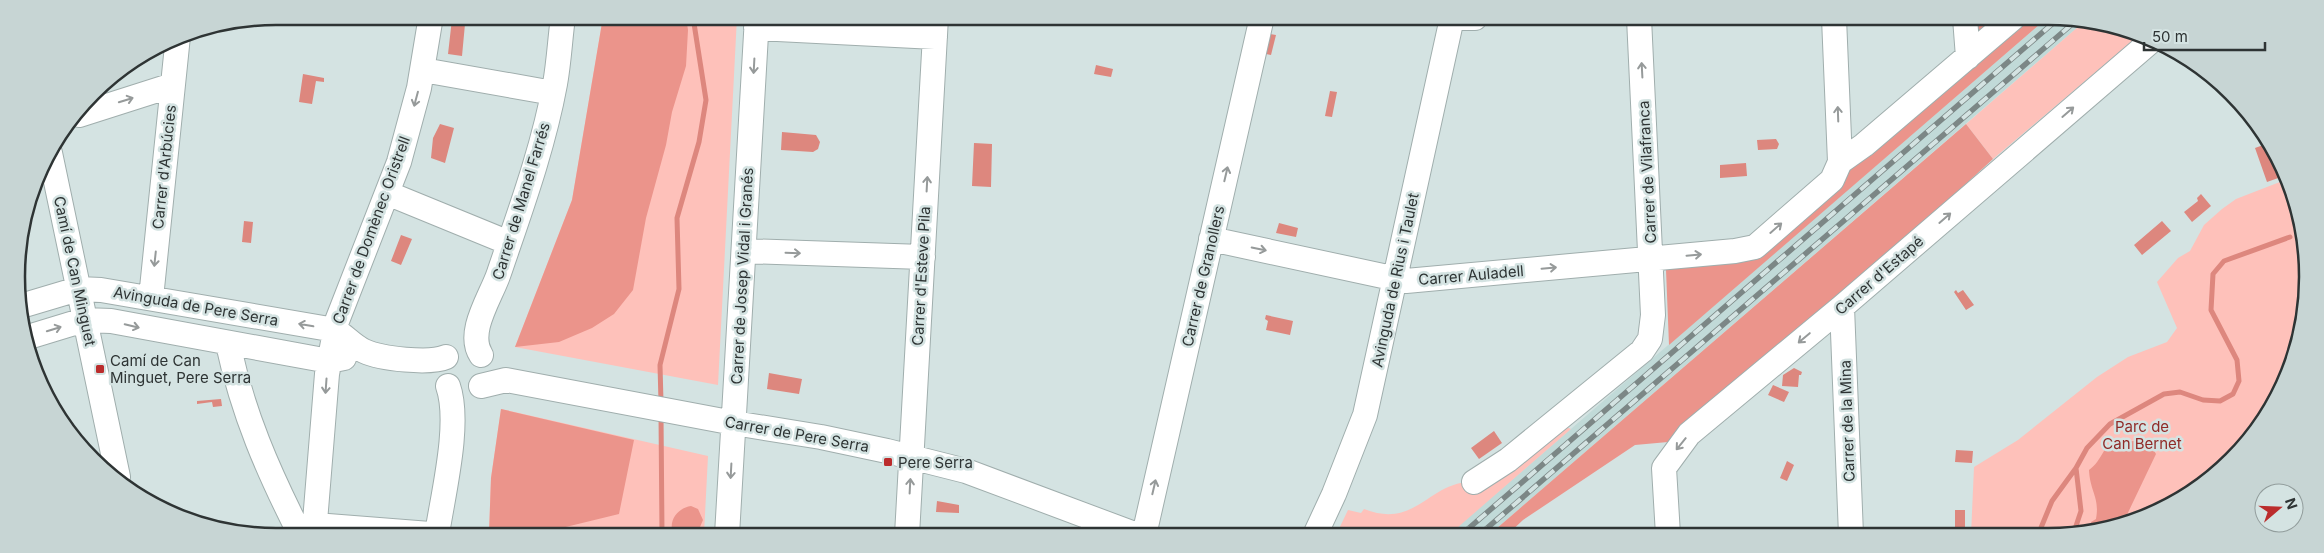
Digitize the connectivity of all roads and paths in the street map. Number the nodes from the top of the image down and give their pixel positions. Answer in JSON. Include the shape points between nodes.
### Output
{"nodes":[{"id":1,"x":430,"y":25,"type":"edge"},
{"id":2,"x":562,"y":25,"type":"edge"},
{"id":3,"x":757,"y":25,"type":"edge"},
{"id":4,"x":846,"y":25,"type":"edge"},
{"id":5,"x":1260,"y":25,"type":"edge"},
{"id":6,"x":1451,"y":25,"type":"edge"},
{"id":7,"x":1639,"y":25,"type":"edge"},
{"id":8,"x":1834,"y":25,"type":"edge"},
{"id":9,"x":1966,"y":25,"type":"edge"},
{"id":10,"x":2005,"y":25,"type":"edge"},
{"id":11,"x":935,"y":27,"type":"edge"},
{"id":12,"x":177,"y":45,"type":"edge"},
{"id":13,"x":2146,"y":45,"type":"edge"},
{"id":14,"x":1968,"y":56,"type":"junction"},
{"id":15,"x":422,"y":70,"type":"junction"},
{"id":16,"x":173,"y":85,"type":"junction"},
{"id":17,"x":553,"y":93,"type":"junction"},
{"id":18,"x":86,"y":112,"type":"edge"},
{"id":19,"x":1840,"y":162,"type":"junction"},
{"id":20,"x":52,"y":163,"type":"edge"},
{"id":21,"x":387,"y":194,"type":"junction"},
{"id":22,"x":1211,"y":239,"type":"junction"},
{"id":23,"x":509,"y":243,"type":"junction"},
{"id":24,"x":744,"y":251,"type":"junction"},
{"id":25,"x":923,"y":257,"type":"junction"},
{"id":26,"x":1652,"y":259,"type":"junction"},
{"id":27,"x":1396,"y":280,"type":"junction"},
{"id":28,"x":78,"y":289,"type":"junction"},
{"id":29,"x":151,"y":298,"type":"junction"},
{"id":30,"x":27,"y":305,"type":"edge"},
{"id":31,"x":1842,"y":307,"type":"junction"},
{"id":32,"x":84,"y":320,"type":"junction"},
{"id":33,"x":478,"y":324,"type":"junction"},
{"id":34,"x":335,"y":330,"type":"junction"},
{"id":35,"x":32,"y":336,"type":"edge"},
{"id":36,"x":228,"y":344,"type":"junction"},
{"id":37,"x":365,"y":352,"type":"junction"},
{"id":38,"x":483,"y":357,"type":"junction"},
{"id":39,"x":329,"y":361,"type":"junction"},
{"id":40,"x":442,"y":367,"type":"junction"},
{"id":41,"x":506,"y":380,"type":"junction"},
{"id":42,"x":478,"y":388,"type":"junction"},
{"id":43,"x":725,"y":421,"type":"junction"},
{"id":44,"x":452,"y":429,"type":"junction"},
{"id":45,"x":912,"y":457,"type":"junction"},
{"id":46,"x":117,"y":471,"type":"edge"},
{"id":47,"x":1474,"y":482,"type":"dead end"},
{"id":48,"x":308,"y":528,"type":"edge"},
{"id":49,"x":310,"y":528,"type":"edge"},
{"id":50,"x":439,"y":528,"type":"edge"},
{"id":51,"x":727,"y":528,"type":"edge"},
{"id":52,"x":907,"y":528,"type":"edge"},
{"id":53,"x":1120,"y":528,"type":"edge"},
{"id":54,"x":1145,"y":528,"type":"edge"},
{"id":55,"x":1318,"y":528,"type":"edge"},
{"id":56,"x":1667,"y":528,"type":"edge"},
{"id":57,"x":1851,"y":528,"type":"edge"}],
"edges":[{"from":1,"to":15,"type":"street","name":"Carrer de Domènec Oristrell"},
{"from":2,"to":17,"type":"street","name":"Carrer de Manel Farrés"},
{"from":3,"to":24,"type":"street","name":"Carrer de Josep Vidal i Granés","one_way":true},
{"from":4,"to":11,"type":"street"},
{"from":22,"to":5,"type":"street","name":"Carrer de Granollers","one_way":true},
{"from":6,"to":27,"type":"street","name":"Avinguda de Rius i Taulet"},
{"from":26,"to":7,"type":"street","name":"Carrer de Vilafranca","one_way":true},
{"from":19,"to":8,"type":"street","one_way":true},
{"from":9,"to":14,"type":"street"},
{"from":10,"to":14,"type":"street"},
{"from":25,"to":11,"type":"street","name":"Carrer d'Esteve Pila","one_way":true},
{"from":12,"to":16,"type":"street","name":"Carrer d'Arbúcies"},
{"from":31,"to":13,"type":"street","name":"Carrer d'Estapé","one_way":true},
{"from":14,"to":19,"type":"street","via":[[1864,146]]},
{"from":15,"to":17,"type":"street"},
{"from":15,"to":21,"type":"street","name":"Carrer de Domènec Oristrell","one_way":true,"via":[[399,162]]},
{"from":18,"to":16,"type":"street","one_way":true},
{"from":16,"to":29,"type":"street","name":"Carrer d'Arbúcies","one_way":true},
{"from":17,"to":23,"type":"street","name":"Carrer de Manel Farrés","via":[[537,161]]},
{"from":26,"to":19,"type":"street","name":"Carrer Auladell","one_way":true,"via":[[1755,247],[1832,180]]},
{"from":20,"to":28,"type":"street","name":"Camí de Can Minguet"},
{"from":21,"to":23,"type":"street"},
{"from":21,"to":34,"type":"street","name":"Carrer de Domènec Oristrell"},
{"from":22,"to":27,"type":"street","name":"Carrer Auladell","one_way":true},
{"from":54,"to":22,"type":"street","name":"Carrer de Granollers","one_way":true},
{"from":23,"to":33,"type":"street","name":"Carrer de Manel Farrés"},
{"from":24,"to":25,"type":"street","one_way":true},
{"from":24,"to":43,"type":"street","name":"Carrer de Josep Vidal i Granés"},
{"from":25,"to":45,"type":"street","name":"Carrer d'Esteve Pila"},
{"from":27,"to":26,"type":"street","name":"Carrer Auladell","one_way":true,"via":[[1418,281]]},
{"from":26,"to":47,"type":"street","name":"Carrer de Vilafranca","via":[[1652,327],[1650,339],[1642,350],[1508,460]]},
{"from":27,"to":55,"type":"street","name":"Avinguda de Rius i Taulet","via":[[1365,415]]},
{"from":28,"to":29,"type":"street","name":"Avinguda de Pere Serra"},
{"from":28,"to":30,"type":"street","name":"Avinguda de Pere Serra"},
{"from":28,"to":32,"type":"street","name":"Camí de Can Minguet"},
{"from":34,"to":29,"type":"street","name":"Avinguda de Pere Serra","one_way":true},
{"from":31,"to":56,"type":"street","name":"Carrer d'Estapé","one_way":true,"via":[[1689,434],[1664,468]]},
{"from":31,"to":57,"type":"street","name":"Carrer de la Mina"},
{"from":35,"to":32,"type":"street","name":"Avinguda de Pere Serra","one_way":true},
{"from":32,"to":36,"type":"street","name":"Avinguda de Pere Serra","one_way":true,"via":[[112,322]]},
{"from":32,"to":46,"type":"street","name":"Camí de Can Minguet"},
{"from":33,"to":38,"type":"street","name":"Carrer de Manel Farrés","via":[[475,342]]},
{"from":33,"to":40,"type":"street","name":"Carrer de Manel Farrés"},
{"from":34,"to":37,"type":"street","name":"Avinguda de Pere Serra"},
{"from":34,"to":39,"type":"street","name":"Carrer de Domènec Oristrell"},
{"from":36,"to":39,"type":"street","name":"Avinguda de Pere Serra"},
{"from":36,"to":48,"type":"street","via":[[252,434]]},
{"from":37,"to":39,"type":"street","name":"Avinguda de Pere Serra"},
{"from":37,"to":40,"type":"street","name":"Avinguda de Pere Serra"},
{"from":38,"to":40,"type":"street","via":[[464,347]]},
{"from":38,"to":41,"type":"street"},
{"from":38,"to":42,"type":"street","via":[[487,372]]},
{"from":39,"to":49,"type":"street","name":"Carrer de Domènec Oristrell","one_way":true},
{"from":40,"to":42,"type":"street","via":[[461,393]]},
{"from":40,"to":44,"type":"street","via":[[452,397]]},
{"from":41,"to":42,"type":"street","name":"Carrer de Pere Serra"},
{"from":41,"to":43,"type":"street","name":"Carrer de Pere Serra"},
{"from":42,"to":44,"type":"street","via":[[460,411]]},
{"from":43,"to":45,"type":"street","name":"Carrer de Pere Serra"},
{"from":43,"to":51,"type":"street","name":"Carrer de Josep Vidal i Granés","one_way":true},
{"from":44,"to":50,"type":"street"},
{"from":52,"to":45,"type":"street","name":"Carrer d'Esteve Pila","one_way":true},
{"from":45,"to":53,"type":"street","name":"Carrer de Pere Serra","via":[[966,472]]}]}
